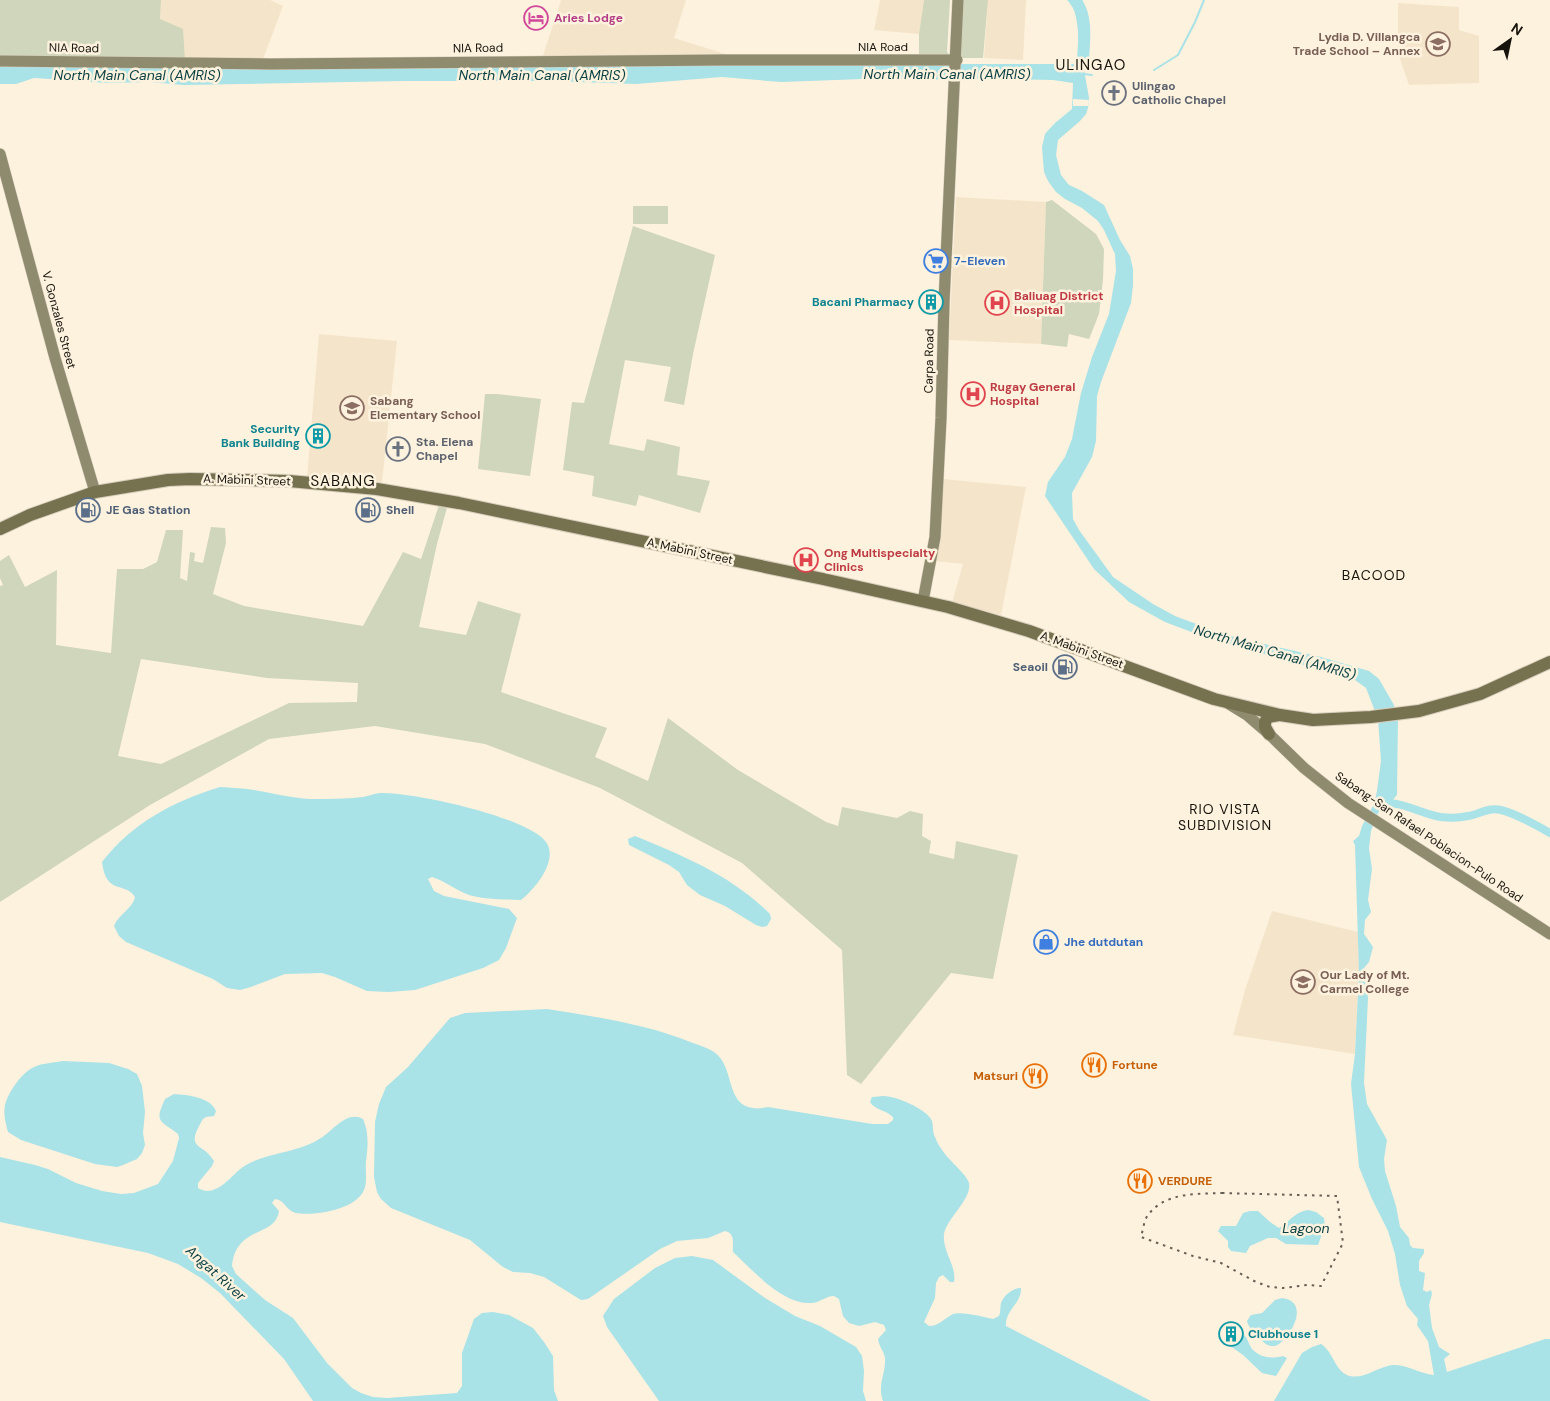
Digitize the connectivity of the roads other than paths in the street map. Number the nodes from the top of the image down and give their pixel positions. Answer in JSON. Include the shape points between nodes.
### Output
{"nodes":[{"id":1,"x":958,"y":0,"type":"edge"},
{"id":2,"x":0,"y":61,"type":"edge"},
{"id":3,"x":956,"y":62,"type":"junction"},
{"id":4,"x":0,"y":154,"type":"edge"},
{"id":5,"x":95,"y":492,"type":"junction"},
{"id":6,"x":0,"y":529,"type":"edge"},
{"id":7,"x":923,"y":601,"type":"junction"},
{"id":8,"x":1550,"y":662,"type":"edge"},
{"id":9,"x":1226,"y":703,"type":"junction"},
{"id":10,"x":1280,"y":715,"type":"junction"},
{"id":11,"x":1269,"y":734,"type":"junction"},
{"id":12,"x":1550,"y":934,"type":"edge"}],
"edges":[{"from":1,"to":3,"type":"street","name":"Carpa Road"},
{"from":2,"to":3,"type":"street","name":"NIA Road","via":[[271,64],[722,60]]},
{"from":3,"to":7,"type":"street","name":"Carpa Road","via":[[935,537]]},
{"from":4,"to":5,"type":"street","name":"V. Gonzales Street"},
{"from":5,"to":6,"type":"main road","name":"A. Mabini Street"},
{"from":5,"to":7,"type":"main road","name":"A. Mabini Street","via":[[190,479],[289,481],[377,489],[458,503]]},
{"from":7,"to":9,"type":"main road","name":"A. Mabini Street","via":[[1029,631]]},
{"from":8,"to":10,"type":"main road","name":"A. Mabini Street","via":[[1480,694],[1419,711],[1313,720]]},
{"from":9,"to":10,"type":"main road","name":"A. Mabini Street"},
{"from":9,"to":11,"type":"street","name":"Sabang-San Rafael Poblacion-Pulo Road","via":[[1247,715]]},
{"from":10,"to":11,"type":"main road","via":[[1268,717],[1264,722]]},
{"from":11,"to":12,"type":"street","name":"Sabang-San Rafael Poblacion-Pulo Road","via":[[1304,768],[1351,805]]}]}
